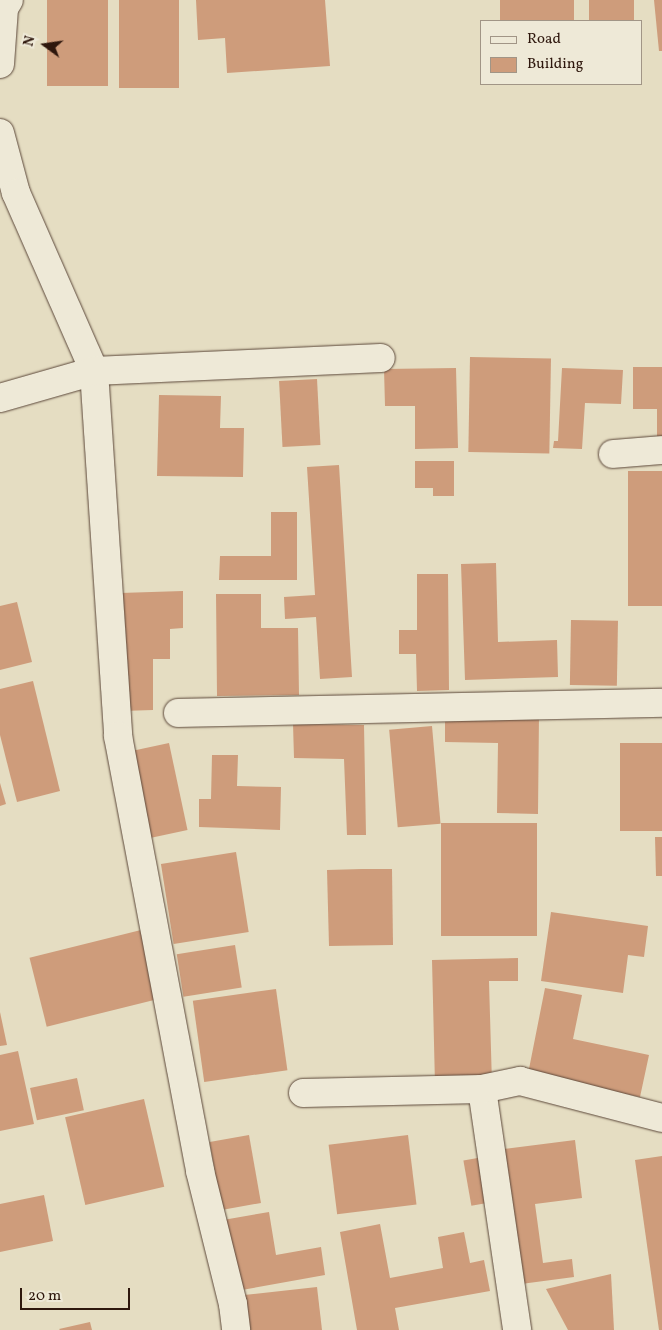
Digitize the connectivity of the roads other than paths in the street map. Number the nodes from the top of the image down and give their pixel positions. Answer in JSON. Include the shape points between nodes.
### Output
{"nodes":[{"id":1,"x":9,"y":0,"type":"edge"},
{"id":2,"x":0,"y":64,"type":"edge"},
{"id":3,"x":0,"y":133,"type":"edge"},
{"id":4,"x":381,"y":358,"type":"dead end"},
{"id":5,"x":94,"y":371,"type":"junction"},
{"id":6,"x":0,"y":398,"type":"edge"},
{"id":7,"x":662,"y":450,"type":"edge"},
{"id":8,"x":613,"y":454,"type":"dead end"},
{"id":9,"x":662,"y":703,"type":"edge"},
{"id":10,"x":178,"y":713,"type":"dead end"},
{"id":11,"x":482,"y":1089,"type":"junction"},
{"id":12,"x":303,"y":1094,"type":"dead end"},
{"id":13,"x":662,"y":1118,"type":"edge"},
{"id":14,"x":236,"y":1330,"type":"edge"},
{"id":15,"x":517,"y":1330,"type":"edge"}],
"edges":[{"from":1,"to":2,"type":"street","via":[[4,8]]},
{"from":3,"to":5,"type":"street","via":[[16,193]]},
{"from":4,"to":5,"type":"street"},
{"from":5,"to":6,"type":"street"},
{"from":5,"to":14,"type":"street","via":[[118,736],[200,1171],[233,1304]]},
{"from":7,"to":8,"type":"street"},
{"from":9,"to":10,"type":"street"},
{"from":11,"to":12,"type":"street"},
{"from":11,"to":13,"type":"street","via":[[520,1080]]},
{"from":11,"to":15,"type":"street"}]}
